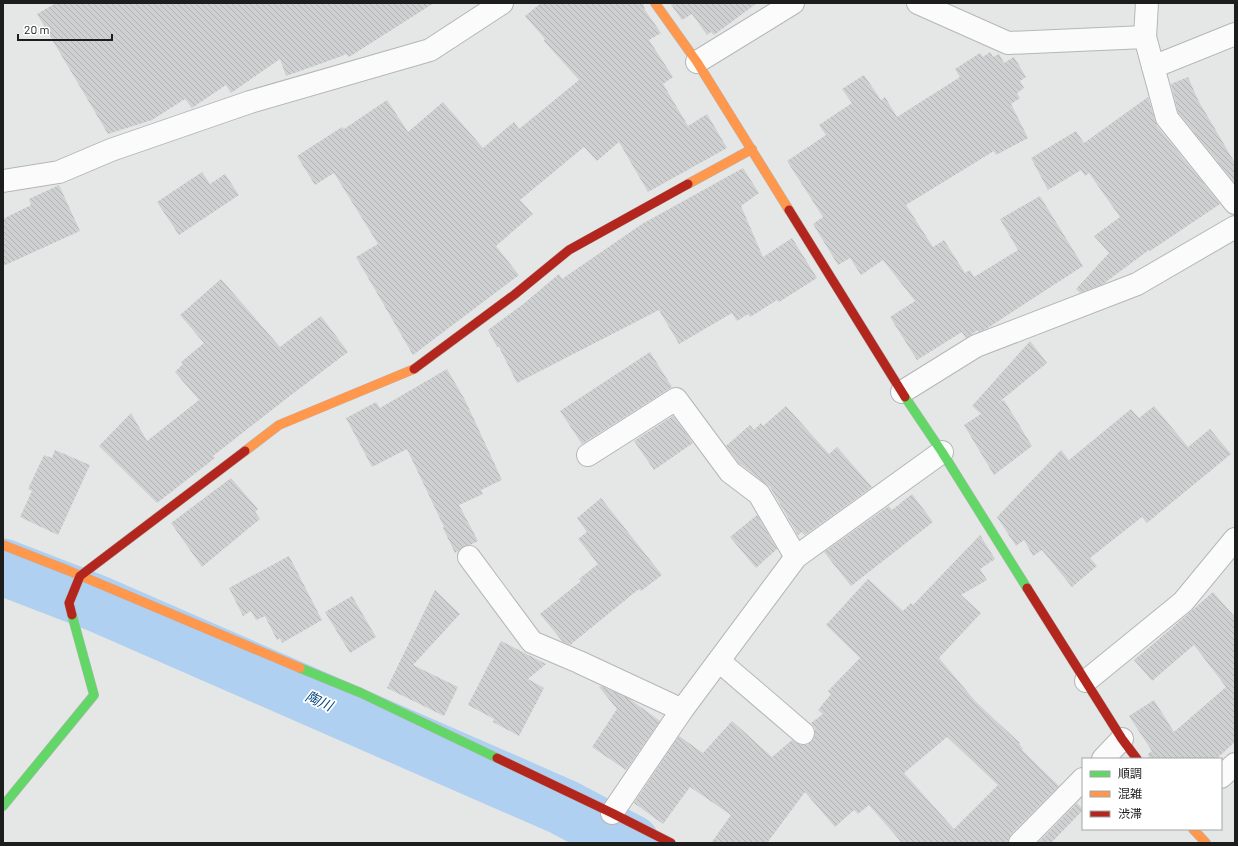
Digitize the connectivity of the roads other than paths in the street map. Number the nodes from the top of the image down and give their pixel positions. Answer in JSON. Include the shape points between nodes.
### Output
{"nodes":[{"id":1,"x":502,"y":3,"type":"edge"},
{"id":2,"x":655,"y":3,"type":"edge"},
{"id":3,"x":793,"y":3,"type":"edge"},
{"id":4,"x":918,"y":3,"type":"edge"},
{"id":5,"x":1147,"y":3,"type":"edge"},
{"id":6,"x":1235,"y":34,"type":"edge"},
{"id":7,"x":1145,"y":37,"type":"junction"},
{"id":8,"x":697,"y":62,"type":"junction"},
{"id":9,"x":1153,"y":67,"type":"junction"},
{"id":10,"x":752,"y":149,"type":"junction"},
{"id":11,"x":3,"y":181,"type":"edge"},
{"id":12,"x":1235,"y":203,"type":"edge"},
{"id":13,"x":1235,"y":227,"type":"edge"},
{"id":14,"x":902,"y":392,"type":"junction"},
{"id":15,"x":942,"y":452,"type":"junction"},
{"id":16,"x":588,"y":455,"type":"dead end"},
{"id":17,"x":1235,"y":539,"type":"edge"},
{"id":18,"x":3,"y":545,"type":"edge"},
{"id":19,"x":469,"y":557,"type":"dead end"},
{"id":20,"x":796,"y":557,"type":"junction"},
{"id":21,"x":80,"y":576,"type":"junction"},
{"id":22,"x":719,"y":661,"type":"junction"},
{"id":23,"x":1086,"y":682,"type":"junction"},
{"id":24,"x":682,"y":710,"type":"junction"},
{"id":25,"x":803,"y":733,"type":"dead end"},
{"id":26,"x":1122,"y":739,"type":"junction"},
{"id":27,"x":1104,"y":758,"type":"edge"},
{"id":28,"x":1136,"y":758,"type":"edge"},
{"id":29,"x":1235,"y":764,"type":"edge"},
{"id":30,"x":1222,"y":776,"type":"edge"},
{"id":31,"x":1082,"y":780,"type":"edge"},
{"id":32,"x":3,"y":806,"type":"edge"},
{"id":33,"x":612,"y":813,"type":"junction"},
{"id":34,"x":1194,"y":830,"type":"edge"},
{"id":35,"x":671,"y":843,"type":"edge"},
{"id":36,"x":1020,"y":843,"type":"edge"},
{"id":37,"x":1206,"y":843,"type":"edge"}],
"edges":[{"from":1,"to":11,"type":"street","via":[[430,50],[250,102],[111,150],[59,172]]},
{"from":2,"to":8,"type":"street"},
{"from":3,"to":8,"type":"street"},
{"from":4,"to":7,"type":"street","via":[[1008,43]]},
{"from":5,"to":7,"type":"street"},
{"from":6,"to":9,"type":"street"},
{"from":7,"to":9,"type":"street"},
{"from":8,"to":10,"type":"street"},
{"from":9,"to":12,"type":"street","via":[[1167,118]]},
{"from":10,"to":14,"type":"street"},
{"from":10,"to":21,"type":"street","via":[[569,250],[514,296],[417,368],[279,424]]},
{"from":13,"to":14,"type":"street","via":[[1137,284],[976,346]]},
{"from":14,"to":15,"type":"street"},
{"from":15,"to":20,"type":"street"},
{"from":15,"to":23,"type":"street"},
{"from":16,"to":20,"type":"street","via":[[676,399],[730,472],[759,494]]},
{"from":17,"to":23,"type":"street","via":[[1183,602]]},
{"from":18,"to":21,"type":"street"},
{"from":19,"to":24,"type":"street","via":[[532,642]]},
{"from":20,"to":22,"type":"street"},
{"from":21,"to":32,"type":"street","via":[[69,603],[94,695]]},
{"from":21,"to":33,"type":"street","via":[[361,692]]},
{"from":22,"to":24,"type":"street"},
{"from":22,"to":25,"type":"street"},
{"from":23,"to":26,"type":"street"},
{"from":24,"to":33,"type":"street"},
{"from":26,"to":27,"type":"street"},
{"from":26,"to":28,"type":"street"},
{"from":29,"to":30,"type":"street"},
{"from":31,"to":36,"type":"street"},
{"from":33,"to":35,"type":"street"},
{"from":34,"to":37,"type":"street"}]}
